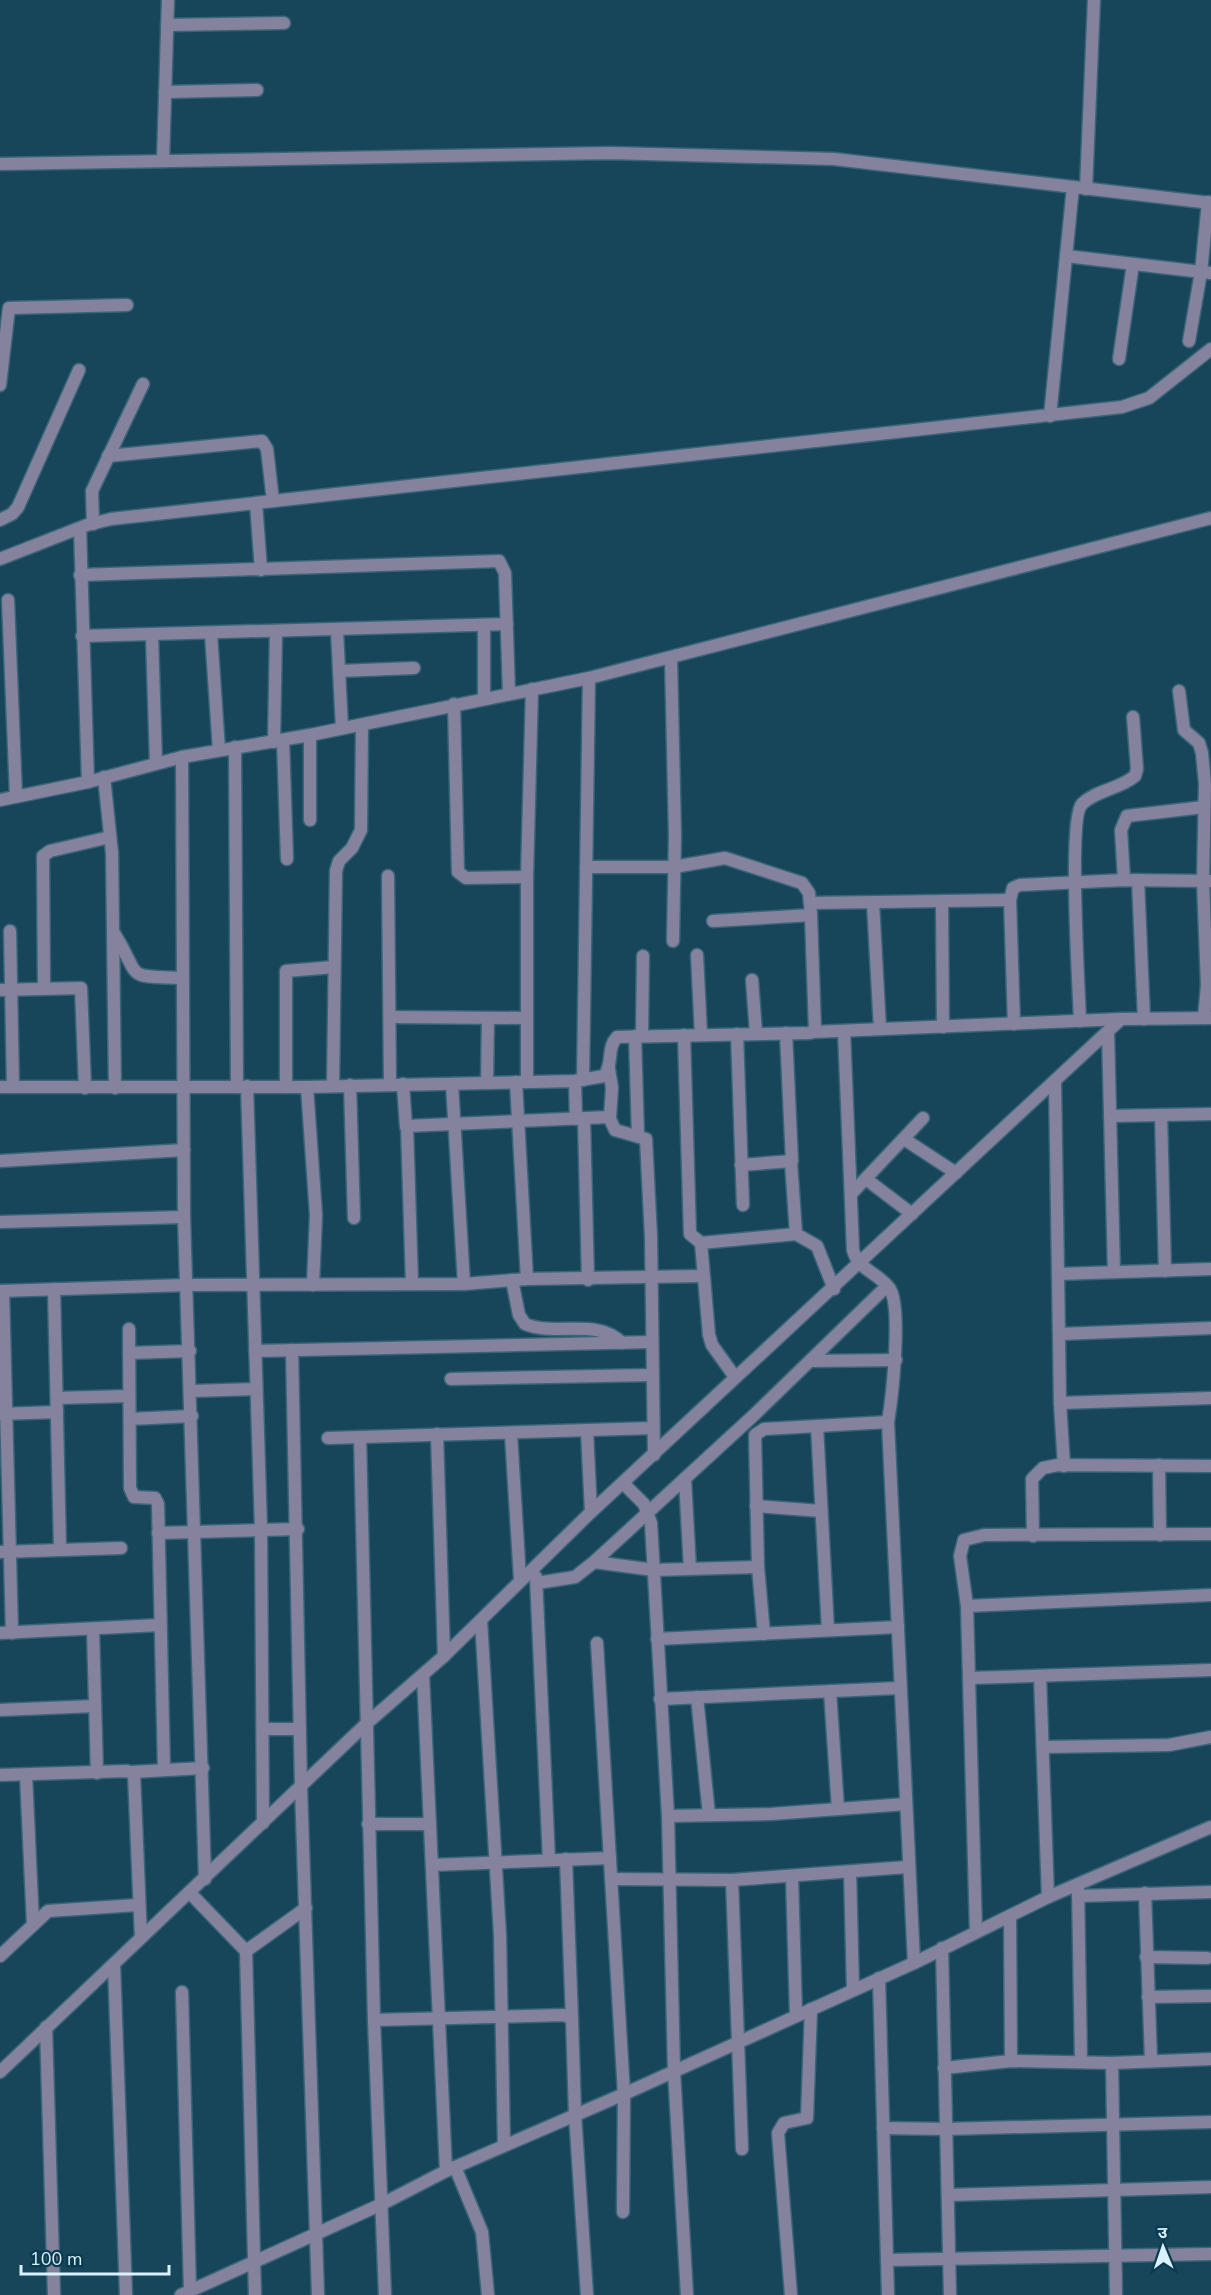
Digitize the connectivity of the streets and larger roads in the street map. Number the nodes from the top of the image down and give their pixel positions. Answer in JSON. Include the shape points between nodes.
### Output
{"nodes":[{"id":1,"x":168,"y":0,"type":"edge"},
{"id":2,"x":1094,"y":0,"type":"edge"},
{"id":3,"x":284,"y":23,"type":"dead end"},
{"id":4,"x":167,"y":25,"type":"junction"},
{"id":5,"x":257,"y":90,"type":"dead end"},
{"id":6,"x":165,"y":92,"type":"junction"},
{"id":7,"x":163,"y":161,"type":"junction"},
{"id":8,"x":0,"y":164,"type":"edge"},
{"id":9,"x":1080,"y":188,"type":"junction"},
{"id":10,"x":1209,"y":202,"type":"edge"},
{"id":11,"x":1066,"y":256,"type":"junction"},
{"id":12,"x":1133,"y":264,"type":"junction"},
{"id":13,"x":1206,"y":272,"type":"edge"},
{"id":14,"x":127,"y":305,"type":"dead end"},
{"id":15,"x":1189,"y":341,"type":"dead end"},
{"id":16,"x":1211,"y":349,"type":"edge"},
{"id":17,"x":1119,"y":359,"type":"dead end"},
{"id":18,"x":1,"y":370,"type":"edge"},
{"id":19,"x":80,"y":370,"type":"dead end"},
{"id":20,"x":144,"y":384,"type":"dead end"},
{"id":21,"x":0,"y":385,"type":"edge"},
{"id":22,"x":1050,"y":411,"type":"junction"},
{"id":23,"x":108,"y":456,"type":"junction"},
{"id":24,"x":272,"y":495,"type":"junction"},
{"id":25,"x":256,"y":502,"type":"junction"},
{"id":26,"x":93,"y":518,"type":"junction"},
{"id":27,"x":1211,"y":518,"type":"edge"},
{"id":28,"x":0,"y":520,"type":"edge"},
{"id":29,"x":80,"y":528,"type":"junction"},
{"id":30,"x":0,"y":559,"type":"edge"},
{"id":31,"x":261,"y":570,"type":"junction"},
{"id":32,"x":80,"y":575,"type":"junction"},
{"id":33,"x":8,"y":600,"type":"dead end"},
{"id":34,"x":507,"y":624,"type":"junction"},
{"id":35,"x":484,"y":625,"type":"junction"},
{"id":36,"x":337,"y":631,"type":"junction"},
{"id":37,"x":276,"y":632,"type":"junction"},
{"id":38,"x":211,"y":634,"type":"junction"},
{"id":39,"x":82,"y":636,"type":"junction"},
{"id":40,"x":152,"y":636,"type":"junction"},
{"id":41,"x":671,"y":658,"type":"junction"},
{"id":42,"x":414,"y":668,"type":"dead end"},
{"id":43,"x":339,"y":671,"type":"junction"},
{"id":44,"x":589,"y":678,"type":"junction"},
{"id":45,"x":532,"y":689,"type":"junction"},
{"id":46,"x":1179,"y":691,"type":"dead end"},
{"id":47,"x":509,"y":693,"type":"junction"},
{"id":48,"x":484,"y":698,"type":"junction"},
{"id":49,"x":454,"y":704,"type":"junction"},
{"id":50,"x":1133,"y":717,"type":"dead end"},
{"id":51,"x":362,"y":725,"type":"junction"},
{"id":52,"x":342,"y":728,"type":"junction"},
{"id":53,"x":310,"y":735,"type":"junction"},
{"id":54,"x":279,"y":741,"type":"junction"},
{"id":55,"x":235,"y":747,"type":"junction"},
{"id":56,"x":219,"y":750,"type":"junction"},
{"id":57,"x":182,"y":757,"type":"junction"},
{"id":58,"x":156,"y":763,"type":"junction"},
{"id":59,"x":104,"y":777,"type":"junction"},
{"id":60,"x":88,"y":782,"type":"junction"},
{"id":61,"x":1208,"y":784,"type":"edge"},
{"id":62,"x":16,"y":796,"type":"junction"},
{"id":63,"x":0,"y":800,"type":"edge"},
{"id":64,"x":1204,"y":807,"type":"junction"},
{"id":65,"x":310,"y":820,"type":"dead end"},
{"id":66,"x":110,"y":837,"type":"junction"},
{"id":67,"x":286,"y":859,"type":"dead end"},
{"id":68,"x":586,"y":867,"type":"junction"},
{"id":69,"x":674,"y":867,"type":"junction"},
{"id":70,"x":388,"y":876,"type":"dead end"},
{"id":71,"x":527,"y":877,"type":"junction"},
{"id":72,"x":1124,"y":880,"type":"junction"},
{"id":73,"x":1138,"y":880,"type":"junction"},
{"id":74,"x":1207,"y":881,"type":"edge"},
{"id":75,"x":1075,"y":883,"type":"junction"},
{"id":76,"x":1010,"y":900,"type":"junction"},
{"id":77,"x":942,"y":902,"type":"junction"},
{"id":78,"x":873,"y":903,"type":"junction"},
{"id":79,"x":811,"y":909,"type":"junction"},
{"id":80,"x":713,"y":921,"type":"dead end"},
{"id":81,"x":10,"y":931,"type":"dead end"},
{"id":82,"x":113,"y":932,"type":"junction"},
{"id":83,"x":673,"y":941,"type":"dead end"},
{"id":84,"x":697,"y":955,"type":"dead end"},
{"id":85,"x":643,"y":956,"type":"dead end"},
{"id":86,"x":334,"y":967,"type":"junction"},
{"id":87,"x":183,"y":978,"type":"junction"},
{"id":88,"x":752,"y":980,"type":"dead end"},
{"id":89,"x":44,"y":988,"type":"junction"},
{"id":90,"x":6,"y":990,"type":"edge"},
{"id":91,"x":390,"y":1017,"type":"junction"},
{"id":92,"x":488,"y":1018,"type":"junction"},
{"id":93,"x":525,"y":1018,"type":"junction"},
{"id":94,"x":1208,"y":1018,"type":"edge"},
{"id":95,"x":1121,"y":1019,"type":"junction"},
{"id":96,"x":1144,"y":1019,"type":"junction"},
{"id":97,"x":1080,"y":1021,"type":"junction"},
{"id":98,"x":1014,"y":1024,"type":"junction"},
{"id":99,"x":944,"y":1027,"type":"junction"},
{"id":100,"x":880,"y":1029,"type":"junction"},
{"id":101,"x":844,"y":1031,"type":"junction"},
{"id":102,"x":813,"y":1032,"type":"junction"},
{"id":103,"x":1108,"y":1032,"type":"junction"},
{"id":104,"x":786,"y":1033,"type":"junction"},
{"id":105,"x":737,"y":1034,"type":"junction"},
{"id":106,"x":756,"y":1034,"type":"junction"},
{"id":107,"x":684,"y":1035,"type":"junction"},
{"id":108,"x":700,"y":1035,"type":"junction"},
{"id":109,"x":638,"y":1036,"type":"junction"},
{"id":110,"x":609,"y":1069,"type":"junction"},
{"id":111,"x":579,"y":1080,"type":"junction"},
{"id":112,"x":1055,"y":1081,"type":"junction"},
{"id":113,"x":522,"y":1082,"type":"junction"},
{"id":114,"x":486,"y":1083,"type":"junction"},
{"id":115,"x":396,"y":1084,"type":"junction"},
{"id":116,"x":452,"y":1084,"type":"junction"},
{"id":117,"x":350,"y":1085,"type":"junction"},
{"id":118,"x":333,"y":1086,"type":"junction"},
{"id":119,"x":6,"y":1087,"type":"edge"},
{"id":120,"x":183,"y":1087,"type":"junction"},
{"id":121,"x":242,"y":1087,"type":"junction"},
{"id":122,"x":286,"y":1087,"type":"junction"},
{"id":123,"x":307,"y":1087,"type":"junction"},
{"id":124,"x":85,"y":1088,"type":"junction"},
{"id":125,"x":115,"y":1088,"type":"junction"},
{"id":126,"x":1211,"y":1113,"type":"edge"},
{"id":127,"x":1161,"y":1115,"type":"junction"},
{"id":128,"x":1110,"y":1116,"type":"junction"},
{"id":129,"x":610,"y":1118,"type":"junction"},
{"id":130,"x":923,"y":1118,"type":"dead end"},
{"id":131,"x":580,"y":1119,"type":"junction"},
{"id":132,"x":519,"y":1120,"type":"junction"},
{"id":133,"x":453,"y":1124,"type":"junction"},
{"id":134,"x":406,"y":1127,"type":"junction"},
{"id":135,"x":638,"y":1136,"type":"junction"},
{"id":136,"x":904,"y":1139,"type":"junction"},
{"id":137,"x":184,"y":1150,"type":"junction"},
{"id":138,"x":0,"y":1161,"type":"edge"},
{"id":139,"x":791,"y":1162,"type":"junction"},
{"id":140,"x":741,"y":1164,"type":"junction"},
{"id":141,"x":956,"y":1173,"type":"junction"},
{"id":142,"x":866,"y":1179,"type":"junction"},
{"id":143,"x":852,"y":1193,"type":"junction"},
{"id":144,"x":743,"y":1205,"type":"dead end"},
{"id":145,"x":912,"y":1214,"type":"junction"},
{"id":146,"x":184,"y":1217,"type":"junction"},
{"id":147,"x":354,"y":1218,"type":"dead end"},
{"id":148,"x":0,"y":1222,"type":"edge"},
{"id":149,"x":796,"y":1234,"type":"junction"},
{"id":150,"x":701,"y":1243,"type":"junction"},
{"id":151,"x":859,"y":1263,"type":"junction"},
{"id":152,"x":1211,"y":1269,"type":"edge"},
{"id":153,"x":1165,"y":1271,"type":"junction"},
{"id":154,"x":1114,"y":1272,"type":"junction"},
{"id":155,"x":1058,"y":1274,"type":"junction"},
{"id":156,"x":702,"y":1276,"type":"junction"},
{"id":157,"x":652,"y":1277,"type":"junction"},
{"id":158,"x":526,"y":1279,"type":"junction"},
{"id":159,"x":512,"y":1280,"type":"junction"},
{"id":160,"x":588,"y":1280,"type":"junction"},
{"id":161,"x":412,"y":1284,"type":"junction"},
{"id":162,"x":464,"y":1284,"type":"junction"},
{"id":163,"x":187,"y":1285,"type":"junction"},
{"id":164,"x":252,"y":1286,"type":"junction"},
{"id":165,"x":313,"y":1286,"type":"junction"},
{"id":166,"x":887,"y":1286,"type":"junction"},
{"id":167,"x":54,"y":1289,"type":"junction"},
{"id":168,"x":834,"y":1289,"type":"junction"},
{"id":169,"x":2,"y":1291,"type":"edge"},
{"id":170,"x":1211,"y":1328,"type":"edge"},
{"id":171,"x":129,"y":1329,"type":"dead end"},
{"id":172,"x":1060,"y":1334,"type":"junction"},
{"id":173,"x":651,"y":1342,"type":"junction"},
{"id":174,"x":622,"y":1343,"type":"junction"},
{"id":175,"x":292,"y":1350,"type":"junction"},
{"id":176,"x":190,"y":1351,"type":"junction"},
{"id":177,"x":255,"y":1351,"type":"junction"},
{"id":178,"x":129,"y":1353,"type":"junction"},
{"id":179,"x":896,"y":1360,"type":"junction"},
{"id":180,"x":810,"y":1361,"type":"junction"},
{"id":181,"x":652,"y":1375,"type":"junction"},
{"id":182,"x":735,"y":1377,"type":"junction"},
{"id":183,"x":451,"y":1379,"type":"dead end"},
{"id":184,"x":256,"y":1389,"type":"junction"},
{"id":185,"x":192,"y":1391,"type":"junction"},
{"id":186,"x":129,"y":1396,"type":"junction"},
{"id":187,"x":57,"y":1398,"type":"junction"},
{"id":188,"x":1211,"y":1398,"type":"edge"},
{"id":189,"x":1060,"y":1403,"type":"junction"},
{"id":190,"x":57,"y":1412,"type":"junction"},
{"id":191,"x":3,"y":1414,"type":"edge"},
{"id":192,"x":192,"y":1416,"type":"junction"},
{"id":193,"x":130,"y":1419,"type":"junction"},
{"id":194,"x":888,"y":1422,"type":"junction"},
{"id":195,"x":817,"y":1426,"type":"junction"},
{"id":196,"x":653,"y":1428,"type":"junction"},
{"id":197,"x":587,"y":1431,"type":"junction"},
{"id":198,"x":437,"y":1434,"type":"junction"},
{"id":199,"x":511,"y":1434,"type":"junction"},
{"id":200,"x":360,"y":1437,"type":"junction"},
{"id":201,"x":328,"y":1438,"type":"dead end"},
{"id":202,"x":654,"y":1455,"type":"junction"},
{"id":203,"x":1064,"y":1466,"type":"junction"},
{"id":204,"x":1159,"y":1466,"type":"junction"},
{"id":205,"x":1211,"y":1466,"type":"edge"},
{"id":206,"x":685,"y":1479,"type":"junction"},
{"id":207,"x":623,"y":1483,"type":"junction"},
{"id":208,"x":756,"y":1506,"type":"junction"},
{"id":209,"x":821,"y":1510,"type":"junction"},
{"id":210,"x":591,"y":1512,"type":"junction"},
{"id":211,"x":649,"y":1513,"type":"junction"},
{"id":212,"x":261,"y":1529,"type":"junction"},
{"id":213,"x":298,"y":1529,"type":"junction"},
{"id":214,"x":195,"y":1532,"type":"junction"},
{"id":215,"x":158,"y":1533,"type":"junction"},
{"id":216,"x":1211,"y":1534,"type":"edge"},
{"id":217,"x":1160,"y":1535,"type":"junction"},
{"id":218,"x":1033,"y":1536,"type":"junction"},
{"id":219,"x":60,"y":1548,"type":"junction"},
{"id":220,"x":121,"y":1548,"type":"dead end"},
{"id":221,"x":5,"y":1551,"type":"edge"},
{"id":222,"x":594,"y":1562,"type":"junction"},
{"id":223,"x":536,"y":1564,"type":"junction"},
{"id":224,"x":758,"y":1567,"type":"junction"},
{"id":225,"x":690,"y":1569,"type":"junction"},
{"id":226,"x":654,"y":1570,"type":"junction"},
{"id":227,"x":520,"y":1579,"type":"junction"},
{"id":228,"x":537,"y":1583,"type":"junction"},
{"id":229,"x":1211,"y":1595,"type":"edge"},
{"id":230,"x":967,"y":1606,"type":"junction"},
{"id":231,"x":481,"y":1620,"type":"junction"},
{"id":232,"x":160,"y":1625,"type":"junction"},
{"id":233,"x":898,"y":1627,"type":"junction"},
{"id":234,"x":93,"y":1630,"type":"junction"},
{"id":235,"x":828,"y":1630,"type":"junction"},
{"id":236,"x":6,"y":1633,"type":"edge"},
{"id":237,"x":764,"y":1634,"type":"junction"},
{"id":238,"x":657,"y":1639,"type":"junction"},
{"id":239,"x":597,"y":1643,"type":"dead end"},
{"id":240,"x":444,"y":1656,"type":"junction"},
{"id":241,"x":1211,"y":1670,"type":"edge"},
{"id":242,"x":423,"y":1675,"type":"junction"},
{"id":243,"x":1040,"y":1676,"type":"junction"},
{"id":244,"x":969,"y":1678,"type":"junction"},
{"id":245,"x":899,"y":1688,"type":"junction"},
{"id":246,"x":830,"y":1691,"type":"junction"},
{"id":247,"x":697,"y":1697,"type":"junction"},
{"id":248,"x":660,"y":1699,"type":"junction"},
{"id":249,"x":95,"y":1706,"type":"junction"},
{"id":250,"x":0,"y":1710,"type":"edge"},
{"id":251,"x":366,"y":1724,"type":"junction"},
{"id":252,"x":263,"y":1729,"type":"junction"},
{"id":253,"x":300,"y":1730,"type":"junction"},
{"id":254,"x":1211,"y":1737,"type":"edge"},
{"id":255,"x":1044,"y":1747,"type":"junction"},
{"id":256,"x":203,"y":1768,"type":"junction"},
{"id":257,"x":164,"y":1769,"type":"junction"},
{"id":258,"x":132,"y":1772,"type":"junction"},
{"id":259,"x":97,"y":1773,"type":"junction"},
{"id":260,"x":0,"y":1775,"type":"edge"},
{"id":261,"x":26,"y":1775,"type":"junction"},
{"id":262,"x":301,"y":1786,"type":"junction"},
{"id":263,"x":906,"y":1804,"type":"junction"},
{"id":264,"x":838,"y":1809,"type":"junction"},
{"id":265,"x":709,"y":1815,"type":"junction"},
{"id":266,"x":668,"y":1816,"type":"junction"},
{"id":267,"x":263,"y":1823,"type":"junction"},
{"id":268,"x":368,"y":1824,"type":"junction"},
{"id":269,"x":430,"y":1824,"type":"junction"},
{"id":270,"x":1211,"y":1827,"type":"edge"},
{"id":271,"x":610,"y":1858,"type":"junction"},
{"id":272,"x":566,"y":1859,"type":"junction"},
{"id":273,"x":549,"y":1860,"type":"junction"},
{"id":274,"x":496,"y":1862,"type":"junction"},
{"id":275,"x":432,"y":1865,"type":"junction"},
{"id":276,"x":907,"y":1867,"type":"junction"},
{"id":277,"x":850,"y":1872,"type":"junction"},
{"id":278,"x":792,"y":1877,"type":"junction"},
{"id":279,"x":205,"y":1879,"type":"junction"},
{"id":280,"x":611,"y":1879,"type":"junction"},
{"id":281,"x":669,"y":1879,"type":"junction"},
{"id":282,"x":732,"y":1880,"type":"junction"},
{"id":283,"x":1078,"y":1891,"type":"junction"},
{"id":284,"x":1211,"y":1892,"type":"edge"},
{"id":285,"x":190,"y":1893,"type":"junction"},
{"id":286,"x":1144,"y":1893,"type":"junction"},
{"id":287,"x":1048,"y":1897,"type":"junction"},
{"id":288,"x":138,"y":1905,"type":"junction"},
{"id":289,"x":306,"y":1908,"type":"junction"},
{"id":290,"x":1010,"y":1916,"type":"junction"},
{"id":291,"x":33,"y":1924,"type":"junction"},
{"id":292,"x":976,"y":1932,"type":"junction"},
{"id":293,"x":141,"y":1938,"type":"junction"},
{"id":294,"x":942,"y":1948,"type":"junction"},
{"id":295,"x":246,"y":1951,"type":"junction"},
{"id":296,"x":0,"y":1956,"type":"edge"},
{"id":297,"x":1146,"y":1957,"type":"junction"},
{"id":298,"x":1207,"y":1958,"type":"dead end"},
{"id":299,"x":914,"y":1963,"type":"junction"},
{"id":300,"x":114,"y":1964,"type":"junction"},
{"id":301,"x":879,"y":1978,"type":"junction"},
{"id":302,"x":853,"y":1989,"type":"junction"},
{"id":303,"x":182,"y":1992,"type":"dead end"},
{"id":304,"x":1211,"y":1996,"type":"edge"},
{"id":305,"x":1148,"y":1997,"type":"junction"},
{"id":306,"x":811,"y":2008,"type":"junction"},
{"id":307,"x":796,"y":2015,"type":"junction"},
{"id":308,"x":503,"y":2017,"type":"junction"},
{"id":309,"x":438,"y":2019,"type":"junction"},
{"id":310,"x":572,"y":2019,"type":"junction"},
{"id":311,"x":374,"y":2020,"type":"junction"},
{"id":312,"x":46,"y":2028,"type":"junction"},
{"id":313,"x":738,"y":2041,"type":"junction"},
{"id":314,"x":1211,"y":2059,"type":"edge"},
{"id":315,"x":1151,"y":2060,"type":"junction"},
{"id":316,"x":1011,"y":2061,"type":"junction"},
{"id":317,"x":1081,"y":2061,"type":"junction"},
{"id":318,"x":1112,"y":2063,"type":"junction"},
{"id":319,"x":944,"y":2068,"type":"junction"},
{"id":320,"x":674,"y":2071,"type":"junction"},
{"id":321,"x":0,"y":2072,"type":"edge"},
{"id":322,"x":624,"y":2094,"type":"junction"},
{"id":323,"x":575,"y":2114,"type":"junction"},
{"id":324,"x":1211,"y":2122,"type":"edge"},
{"id":325,"x":1114,"y":2126,"type":"junction"},
{"id":326,"x":883,"y":2128,"type":"junction"},
{"id":327,"x":946,"y":2129,"type":"junction"},
{"id":328,"x":504,"y":2145,"type":"junction"},
{"id":329,"x":742,"y":2149,"type":"dead end"},
{"id":330,"x":450,"y":2169,"type":"junction"},
{"id":331,"x":1211,"y":2187,"type":"edge"},
{"id":332,"x":1114,"y":2189,"type":"junction"},
{"id":333,"x":949,"y":2194,"type":"junction"},
{"id":334,"x":382,"y":2204,"type":"junction"},
{"id":335,"x":623,"y":2212,"type":"dead end"},
{"id":336,"x":318,"y":2234,"type":"junction"},
{"id":337,"x":1211,"y":2254,"type":"edge"},
{"id":338,"x":1114,"y":2256,"type":"junction"},
{"id":339,"x":949,"y":2257,"type":"junction"},
{"id":340,"x":887,"y":2260,"type":"junction"},
{"id":341,"x":255,"y":2263,"type":"junction"},
{"id":342,"x":186,"y":2293,"type":"edge"},
{"id":343,"x":54,"y":2295,"type":"edge"},
{"id":344,"x":126,"y":2295,"type":"edge"},
{"id":345,"x":255,"y":2295,"type":"edge"},
{"id":346,"x":318,"y":2295,"type":"edge"},
{"id":347,"x":385,"y":2295,"type":"edge"},
{"id":348,"x":488,"y":2295,"type":"edge"},
{"id":349,"x":587,"y":2295,"type":"edge"},
{"id":350,"x":687,"y":2295,"type":"edge"},
{"id":351,"x":790,"y":2295,"type":"edge"},
{"id":352,"x":888,"y":2295,"type":"edge"},
{"id":353,"x":950,"y":2295,"type":"edge"},
{"id":354,"x":1116,"y":2295,"type":"edge"}],
"edges":[{"from":1,"to":4,"type":"street"},
{"from":2,"to":9,"type":"street"},
{"from":3,"to":4,"type":"street"},
{"from":4,"to":6,"type":"street"},
{"from":5,"to":6,"type":"street"},
{"from":6,"to":7,"type":"street"},
{"from":7,"to":8,"type":"street"},
{"from":7,"to":9,"type":"street","via":[[610,153],[834,159]]},
{"from":9,"to":10,"type":"street"},
{"from":9,"to":11,"type":"street"},
{"from":10,"to":13,"type":"street"},
{"from":11,"to":12,"type":"street"},
{"from":11,"to":22,"type":"street"},
{"from":12,"to":13,"type":"street"},
{"from":12,"to":17,"type":"street"},
{"from":13,"to":15,"type":"street"},
{"from":14,"to":18,"type":"street","via":[[9,308]]},
{"from":16,"to":22,"type":"street","via":[[1141,401],[1122,407]]},
{"from":18,"to":21,"type":"street"},
{"from":19,"to":28,"type":"street","via":[[18,507]]},
{"from":20,"to":23,"type":"street"},
{"from":22,"to":24,"type":"street"},
{"from":23,"to":24,"type":"street","via":[[256,440],[265,444]]},
{"from":23,"to":26,"type":"street","via":[[92,491]]},
{"from":24,"to":25,"type":"street"},
{"from":25,"to":26,"type":"street"},
{"from":25,"to":31,"type":"street"},
{"from":26,"to":29,"type":"street"},
{"from":27,"to":41,"type":"street"},
{"from":29,"to":30,"type":"street"},
{"from":29,"to":32,"type":"street"},
{"from":31,"to":32,"type":"street"},
{"from":31,"to":34,"type":"street","via":[[499,561],[505,573]]},
{"from":32,"to":39,"type":"street"},
{"from":33,"to":62,"type":"street"},
{"from":34,"to":35,"type":"street"},
{"from":34,"to":47,"type":"street"},
{"from":35,"to":36,"type":"street"},
{"from":35,"to":48,"type":"street"},
{"from":36,"to":37,"type":"street"},
{"from":36,"to":43,"type":"street"},
{"from":37,"to":38,"type":"street"},
{"from":37,"to":54,"type":"street"},
{"from":38,"to":40,"type":"street"},
{"from":38,"to":56,"type":"street"},
{"from":39,"to":40,"type":"street"},
{"from":39,"to":60,"type":"street"},
{"from":40,"to":58,"type":"street"},
{"from":41,"to":44,"type":"street"},
{"from":41,"to":69,"type":"street"},
{"from":42,"to":43,"type":"street"},
{"from":43,"to":52,"type":"street"},
{"from":44,"to":45,"type":"street"},
{"from":44,"to":68,"type":"street"},
{"from":45,"to":47,"type":"street"},
{"from":45,"to":71,"type":"street"},
{"from":46,"to":61,"type":"street","via":[[1184,730],[1199,744]]},
{"from":47,"to":48,"type":"street"},
{"from":48,"to":49,"type":"street"},
{"from":49,"to":51,"type":"street"},
{"from":49,"to":71,"type":"street","via":[[458,872],[466,878]]},
{"from":50,"to":75,"type":"street","via":[[1135,776],[1080,806]]},
{"from":51,"to":52,"type":"street"},
{"from":51,"to":86,"type":"street","via":[[361,830],[336,871]]},
{"from":52,"to":53,"type":"street"},
{"from":53,"to":54,"type":"street"},
{"from":53,"to":65,"type":"street"},
{"from":54,"to":55,"type":"street"},
{"from":54,"to":67,"type":"street"},
{"from":55,"to":56,"type":"street"},
{"from":55,"to":121,"type":"street"},
{"from":56,"to":57,"type":"street"},
{"from":57,"to":58,"type":"street"},
{"from":57,"to":87,"type":"street"},
{"from":58,"to":59,"type":"street"},
{"from":59,"to":60,"type":"street"},
{"from":59,"to":66,"type":"street"},
{"from":60,"to":62,"type":"street"},
{"from":61,"to":64,"type":"street"},
{"from":62,"to":63,"type":"street"},
{"from":64,"to":72,"type":"street","via":[[1126,816],[1121,830]]},
{"from":64,"to":74,"type":"street"},
{"from":66,"to":82,"type":"street"},
{"from":66,"to":89,"type":"street","via":[[43,856]]},
{"from":68,"to":69,"type":"street"},
{"from":68,"to":111,"type":"street"},
{"from":69,"to":79,"type":"street","via":[[725,858],[802,883],[809,893]]},
{"from":69,"to":83,"type":"street"},
{"from":70,"to":91,"type":"street"},
{"from":71,"to":93,"type":"street"},
{"from":72,"to":73,"type":"street"},
{"from":72,"to":75,"type":"street"},
{"from":73,"to":74,"type":"street"},
{"from":73,"to":96,"type":"street"},
{"from":74,"to":94,"type":"street"},
{"from":75,"to":76,"type":"street","via":[[1020,885],[1014,888]]},
{"from":75,"to":97,"type":"street"},
{"from":76,"to":77,"type":"street"},
{"from":76,"to":98,"type":"street"},
{"from":77,"to":78,"type":"street"},
{"from":77,"to":99,"type":"street"},
{"from":78,"to":79,"type":"street"},
{"from":78,"to":100,"type":"street"},
{"from":79,"to":80,"type":"street"},
{"from":79,"to":102,"type":"street"},
{"from":81,"to":90,"type":"street"},
{"from":82,"to":87,"type":"street","via":[[133,973]]},
{"from":82,"to":125,"type":"street"},
{"from":84,"to":108,"type":"street"},
{"from":85,"to":109,"type":"street"},
{"from":86,"to":118,"type":"street"},
{"from":86,"to":122,"type":"street","via":[[286,971]]},
{"from":87,"to":120,"type":"street"},
{"from":88,"to":106,"type":"street"},
{"from":89,"to":90,"type":"street"},
{"from":89,"to":124,"type":"street","via":[[82,990]]},
{"from":90,"to":119,"type":"street"},
{"from":91,"to":92,"type":"street"},
{"from":91,"to":115,"type":"street"},
{"from":92,"to":93,"type":"street"},
{"from":92,"to":114,"type":"street"},
{"from":93,"to":113,"type":"street"},
{"from":94,"to":96,"type":"street"},
{"from":95,"to":96,"type":"street"},
{"from":95,"to":97,"type":"street"},
{"from":95,"to":103,"type":"street"},
{"from":97,"to":98,"type":"street"},
{"from":98,"to":99,"type":"street"},
{"from":99,"to":100,"type":"street"},
{"from":100,"to":101,"type":"street"},
{"from":101,"to":102,"type":"street"},
{"from":101,"to":143,"type":"street"},
{"from":102,"to":104,"type":"street"},
{"from":103,"to":112,"type":"street"},
{"from":103,"to":128,"type":"street"},
{"from":104,"to":106,"type":"street"},
{"from":104,"to":139,"type":"street"},
{"from":105,"to":106,"type":"street"},
{"from":105,"to":108,"type":"street"},
{"from":105,"to":140,"type":"street"},
{"from":107,"to":108,"type":"street"},
{"from":107,"to":109,"type":"street"},
{"from":107,"to":150,"type":"street","via":[[690,1234]]},
{"from":109,"to":110,"type":"street","via":[[617,1037],[612,1042]]},
{"from":109,"to":135,"type":"street"},
{"from":110,"to":111,"type":"street","via":[[600,1077]]},
{"from":110,"to":129,"type":"street"},
{"from":111,"to":113,"type":"street"},
{"from":111,"to":131,"type":"street"},
{"from":112,"to":141,"type":"street"},
{"from":112,"to":155,"type":"street"},
{"from":113,"to":114,"type":"street"},
{"from":113,"to":132,"type":"street"},
{"from":114,"to":116,"type":"street"},
{"from":115,"to":116,"type":"street"},
{"from":115,"to":117,"type":"street"},
{"from":115,"to":134,"type":"street"},
{"from":116,"to":133,"type":"street"},
{"from":117,"to":118,"type":"street"},
{"from":117,"to":147,"type":"street"},
{"from":118,"to":123,"type":"street"},
{"from":119,"to":124,"type":"street"},
{"from":120,"to":121,"type":"street"},
{"from":120,"to":125,"type":"street"},
{"from":120,"to":137,"type":"street"},
{"from":121,"to":122,"type":"street"},
{"from":121,"to":164,"type":"street"},
{"from":122,"to":123,"type":"street"},
{"from":123,"to":165,"type":"street","via":[[316,1215]]},
{"from":124,"to":125,"type":"street"},
{"from":126,"to":127,"type":"street"},
{"from":127,"to":128,"type":"street"},
{"from":127,"to":153,"type":"street"},
{"from":128,"to":154,"type":"street"},
{"from":129,"to":131,"type":"street"},
{"from":129,"to":135,"type":"street","via":[[615,1130]]},
{"from":130,"to":136,"type":"street"},
{"from":131,"to":132,"type":"street"},
{"from":131,"to":160,"type":"street"},
{"from":132,"to":133,"type":"street"},
{"from":132,"to":158,"type":"street"},
{"from":133,"to":134,"type":"street"},
{"from":133,"to":162,"type":"street"},
{"from":134,"to":161,"type":"street"},
{"from":135,"to":157,"type":"street","via":[[648,1143]]},
{"from":136,"to":141,"type":"street"},
{"from":136,"to":142,"type":"street"},
{"from":137,"to":138,"type":"street"},
{"from":137,"to":146,"type":"street"},
{"from":139,"to":140,"type":"street"},
{"from":139,"to":149,"type":"street"},
{"from":140,"to":144,"type":"street"},
{"from":141,"to":145,"type":"street"},
{"from":142,"to":143,"type":"street"},
{"from":142,"to":145,"type":"street"},
{"from":143,"to":151,"type":"street","via":[[853,1250]]},
{"from":145,"to":151,"type":"street"},
{"from":146,"to":148,"type":"street"},
{"from":146,"to":163,"type":"street"},
{"from":149,"to":150,"type":"street"},
{"from":149,"to":168,"type":"street","via":[[817,1246]]},
{"from":150,"to":156,"type":"street"},
{"from":151,"to":166,"type":"street"},
{"from":151,"to":168,"type":"street"},
{"from":152,"to":153,"type":"street"},
{"from":153,"to":154,"type":"street"},
{"from":154,"to":155,"type":"street"},
{"from":155,"to":172,"type":"street"},
{"from":156,"to":157,"type":"street"},
{"from":156,"to":182,"type":"street","via":[[712,1345]]},
{"from":157,"to":160,"type":"street"},
{"from":157,"to":173,"type":"street"},
{"from":158,"to":159,"type":"street"},
{"from":158,"to":160,"type":"street"},
{"from":159,"to":162,"type":"street"},
{"from":159,"to":174,"type":"street","via":[[519,1315],[525,1324],[549,1330],[601,1330]]},
{"from":161,"to":162,"type":"street"},
{"from":161,"to":165,"type":"street"},
{"from":163,"to":164,"type":"street"},
{"from":163,"to":167,"type":"street"},
{"from":163,"to":176,"type":"street"},
{"from":164,"to":165,"type":"street"},
{"from":164,"to":177,"type":"street"},
{"from":166,"to":179,"type":"street","via":[[893,1297]]},
{"from":166,"to":180,"type":"street"},
{"from":167,"to":169,"type":"street"},
{"from":167,"to":187,"type":"street"},
{"from":168,"to":182,"type":"street"},
{"from":169,"to":191,"type":"street"},
{"from":170,"to":172,"type":"street"},
{"from":171,"to":178,"type":"street"},
{"from":172,"to":189,"type":"street"},
{"from":173,"to":174,"type":"street"},
{"from":173,"to":181,"type":"street"},
{"from":174,"to":175,"type":"street"},
{"from":175,"to":177,"type":"street"},
{"from":175,"to":213,"type":"street"},
{"from":176,"to":178,"type":"street"},
{"from":176,"to":185,"type":"street"},
{"from":177,"to":184,"type":"street"},
{"from":178,"to":186,"type":"street"},
{"from":179,"to":180,"type":"street"},
{"from":179,"to":194,"type":"street"},
{"from":180,"to":206,"type":"street"},
{"from":181,"to":183,"type":"street"},
{"from":181,"to":196,"type":"street"},
{"from":182,"to":202,"type":"street"},
{"from":184,"to":185,"type":"street"},
{"from":184,"to":212,"type":"street"},
{"from":185,"to":192,"type":"street"},
{"from":186,"to":187,"type":"street"},
{"from":186,"to":193,"type":"street"},
{"from":187,"to":190,"type":"street"},
{"from":188,"to":189,"type":"street"},
{"from":189,"to":203,"type":"street"},
{"from":190,"to":191,"type":"street"},
{"from":190,"to":219,"type":"street"},
{"from":191,"to":221,"type":"street"},
{"from":192,"to":193,"type":"street"},
{"from":192,"to":214,"type":"street"},
{"from":193,"to":215,"type":"street","via":[[131,1493],[158,1501]]},
{"from":194,"to":195,"type":"street"},
{"from":194,"to":233,"type":"street"},
{"from":195,"to":208,"type":"street","via":[[764,1429],[754,1435]]},
{"from":195,"to":209,"type":"street"},
{"from":196,"to":197,"type":"street"},
{"from":196,"to":202,"type":"street"},
{"from":197,"to":199,"type":"street"},
{"from":197,"to":210,"type":"street"},
{"from":198,"to":199,"type":"street"},
{"from":198,"to":200,"type":"street"},
{"from":198,"to":240,"type":"street"},
{"from":199,"to":227,"type":"street"},
{"from":200,"to":201,"type":"street"},
{"from":200,"to":251,"type":"street"},
{"from":202,"to":207,"type":"street"},
{"from":203,"to":204,"type":"street"},
{"from":203,"to":218,"type":"street","via":[[1043,1468],[1032,1479]]},
{"from":204,"to":205,"type":"street"},
{"from":204,"to":217,"type":"street"},
{"from":206,"to":211,"type":"street"},
{"from":206,"to":225,"type":"street"},
{"from":207,"to":210,"type":"street"},
{"from":207,"to":211,"type":"street"},
{"from":208,"to":209,"type":"street"},
{"from":208,"to":224,"type":"street"},
{"from":209,"to":235,"type":"street"},
{"from":210,"to":223,"type":"street"},
{"from":211,"to":222,"type":"street"},
{"from":211,"to":226,"type":"street"},
{"from":212,"to":213,"type":"street"},
{"from":212,"to":214,"type":"street"},
{"from":212,"to":252,"type":"street"},
{"from":213,"to":253,"type":"street"},
{"from":214,"to":215,"type":"street"},
{"from":214,"to":256,"type":"street"},
{"from":215,"to":232,"type":"street"},
{"from":216,"to":217,"type":"street"},
{"from":217,"to":218,"type":"street"},
{"from":218,"to":230,"type":"street","via":[[984,1535],[964,1540],[960,1556]]},
{"from":219,"to":220,"type":"street"},
{"from":219,"to":221,"type":"street"},
{"from":221,"to":236,"type":"street"},
{"from":222,"to":226,"type":"street"},
{"from":222,"to":228,"type":"street","via":[[575,1577]]},
{"from":223,"to":227,"type":"street"},
{"from":223,"to":228,"type":"street"},
{"from":224,"to":225,"type":"street"},
{"from":224,"to":237,"type":"street"},
{"from":225,"to":226,"type":"street"},
{"from":226,"to":238,"type":"street"},
{"from":227,"to":231,"type":"street"},
{"from":228,"to":273,"type":"street"},
{"from":229,"to":230,"type":"street"},
{"from":230,"to":244,"type":"street"},
{"from":231,"to":240,"type":"street"},
{"from":231,"to":274,"type":"street"},
{"from":232,"to":234,"type":"street"},
{"from":232,"to":257,"type":"street"},
{"from":233,"to":235,"type":"street"},
{"from":233,"to":245,"type":"street"},
{"from":234,"to":236,"type":"street"},
{"from":234,"to":249,"type":"street"},
{"from":235,"to":237,"type":"street"},
{"from":237,"to":238,"type":"street"},
{"from":238,"to":248,"type":"street"},
{"from":239,"to":271,"type":"street"},
{"from":240,"to":242,"type":"street"},
{"from":241,"to":243,"type":"street"},
{"from":242,"to":251,"type":"street"},
{"from":242,"to":269,"type":"street"},
{"from":243,"to":244,"type":"street"},
{"from":243,"to":255,"type":"street"},
{"from":244,"to":292,"type":"street"},
{"from":245,"to":246,"type":"street"},
{"from":245,"to":263,"type":"street"},
{"from":246,"to":247,"type":"street"},
{"from":246,"to":264,"type":"street"},
{"from":247,"to":248,"type":"street"},
{"from":247,"to":265,"type":"street"},
{"from":248,"to":266,"type":"street"},
{"from":249,"to":250,"type":"street"},
{"from":249,"to":259,"type":"street"},
{"from":251,"to":262,"type":"street"},
{"from":251,"to":268,"type":"street"},
{"from":252,"to":253,"type":"street"},
{"from":252,"to":267,"type":"street"},
{"from":253,"to":262,"type":"street"},
{"from":254,"to":255,"type":"street","via":[[1169,1745]]},
{"from":255,"to":287,"type":"street"},
{"from":256,"to":257,"type":"street"},
{"from":256,"to":279,"type":"street"},
{"from":257,"to":258,"type":"street"},
{"from":258,"to":259,"type":"street"},
{"from":258,"to":288,"type":"street"},
{"from":259,"to":261,"type":"street"},
{"from":260,"to":261,"type":"street"},
{"from":261,"to":291,"type":"street"},
{"from":262,"to":267,"type":"street"},
{"from":262,"to":289,"type":"street"},
{"from":263,"to":264,"type":"street"},
{"from":263,"to":276,"type":"street"},
{"from":264,"to":265,"type":"street"},
{"from":265,"to":266,"type":"street"},
{"from":266,"to":281,"type":"street"},
{"from":267,"to":279,"type":"street"},
{"from":268,"to":269,"type":"street"},
{"from":268,"to":311,"type":"street"},
{"from":269,"to":275,"type":"street"},
{"from":270,"to":283,"type":"street"},
{"from":271,"to":272,"type":"street"},
{"from":271,"to":280,"type":"street"},
{"from":272,"to":273,"type":"street"},
{"from":272,"to":310,"type":"street"},
{"from":273,"to":274,"type":"street"},
{"from":274,"to":275,"type":"street"},
{"from":274,"to":308,"type":"street"},
{"from":275,"to":309,"type":"street"},
{"from":276,"to":277,"type":"street"},
{"from":276,"to":299,"type":"street"},
{"from":277,"to":278,"type":"street"},
{"from":277,"to":302,"type":"street"},
{"from":278,"to":282,"type":"street"},
{"from":278,"to":307,"type":"street"},
{"from":279,"to":285,"type":"street"},
{"from":280,"to":281,"type":"street"},
{"from":280,"to":322,"type":"street"},
{"from":281,"to":282,"type":"street"},
{"from":281,"to":320,"type":"street"},
{"from":282,"to":313,"type":"street"},
{"from":283,"to":286,"type":"street"},
{"from":283,"to":287,"type":"street"},
{"from":283,"to":317,"type":"street"},
{"from":284,"to":286,"type":"street"},
{"from":285,"to":293,"type":"street"},
{"from":285,"to":295,"type":"street"},
{"from":286,"to":297,"type":"street"},
{"from":287,"to":290,"type":"street"},
{"from":288,"to":291,"type":"street","via":[[58,1908],[41,1915]]},
{"from":288,"to":293,"type":"street"},
{"from":289,"to":295,"type":"street"},
{"from":289,"to":336,"type":"street"},
{"from":290,"to":292,"type":"street"},
{"from":290,"to":316,"type":"street"},
{"from":291,"to":296,"type":"street"},
{"from":292,"to":294,"type":"street"},
{"from":293,"to":300,"type":"street"},
{"from":294,"to":299,"type":"street"},
{"from":294,"to":319,"type":"street"},
{"from":295,"to":341,"type":"street"},
{"from":297,"to":298,"type":"street"},
{"from":297,"to":305,"type":"street"},
{"from":299,"to":301,"type":"street"},
{"from":300,"to":312,"type":"street"},
{"from":300,"to":344,"type":"street"},
{"from":301,"to":302,"type":"street"},
{"from":301,"to":326,"type":"street"},
{"from":302,"to":306,"type":"street"},
{"from":303,"to":342,"type":"street"},
{"from":304,"to":305,"type":"street"},
{"from":305,"to":315,"type":"street"},
{"from":306,"to":307,"type":"street"},
{"from":306,"to":351,"type":"street","via":[[807,2118],[784,2123],[778,2133]]},
{"from":307,"to":313,"type":"street"},
{"from":308,"to":309,"type":"street"},
{"from":308,"to":310,"type":"street","via":[[564,2015]]},
{"from":308,"to":328,"type":"street"},
{"from":309,"to":311,"type":"street"},
{"from":309,"to":330,"type":"street"},
{"from":310,"to":323,"type":"street"},
{"from":311,"to":334,"type":"street"},
{"from":312,"to":321,"type":"street"},
{"from":312,"to":343,"type":"street"},
{"from":313,"to":320,"type":"street"},
{"from":313,"to":329,"type":"street"},
{"from":314,"to":315,"type":"street"},
{"from":315,"to":318,"type":"street"},
{"from":316,"to":317,"type":"street"},
{"from":316,"to":319,"type":"street"},
{"from":317,"to":318,"type":"street"},
{"from":318,"to":325,"type":"street"},
{"from":319,"to":327,"type":"street"},
{"from":320,"to":322,"type":"street"},
{"from":320,"to":350,"type":"street"},
{"from":322,"to":323,"type":"street"},
{"from":322,"to":335,"type":"street"},
{"from":323,"to":328,"type":"street"},
{"from":323,"to":349,"type":"street"},
{"from":324,"to":325,"type":"street"},
{"from":325,"to":327,"type":"street"},
{"from":325,"to":332,"type":"street"},
{"from":326,"to":327,"type":"street"},
{"from":326,"to":340,"type":"street"},
{"from":327,"to":333,"type":"street"},
{"from":328,"to":330,"type":"street"},
{"from":330,"to":334,"type":"street"},
{"from":330,"to":348,"type":"street","via":[[482,2232]]},
{"from":331,"to":332,"type":"street"},
{"from":332,"to":333,"type":"street"},
{"from":332,"to":338,"type":"street"},
{"from":333,"to":339,"type":"street"},
{"from":334,"to":336,"type":"street"},
{"from":334,"to":347,"type":"street"},
{"from":336,"to":341,"type":"street"},
{"from":336,"to":346,"type":"street"},
{"from":337,"to":338,"type":"street"},
{"from":338,"to":339,"type":"street"},
{"from":338,"to":354,"type":"street"},
{"from":339,"to":340,"type":"street"},
{"from":339,"to":353,"type":"street"},
{"from":340,"to":352,"type":"street"},
{"from":341,"to":342,"type":"street"},
{"from":341,"to":345,"type":"street"}]}
